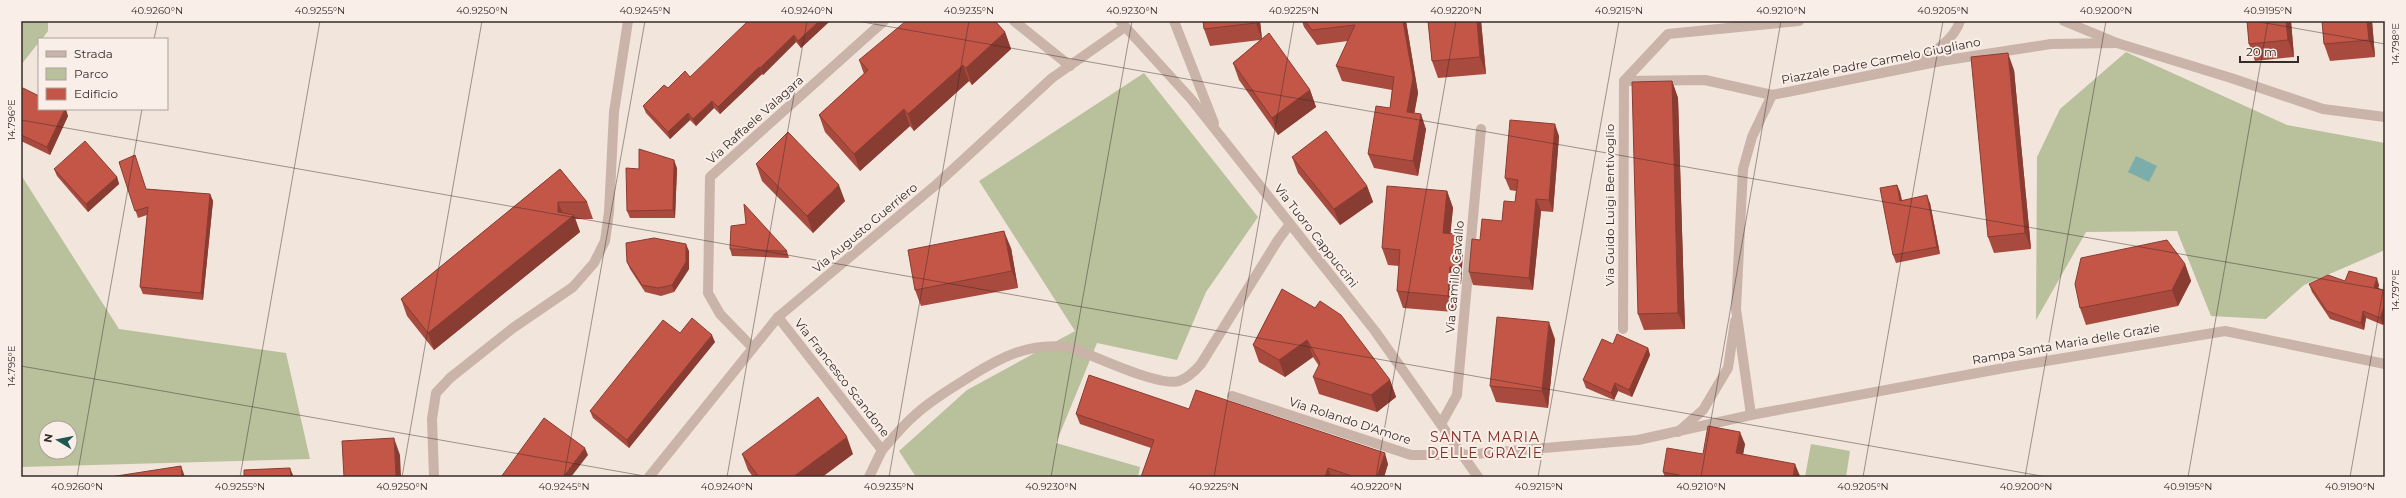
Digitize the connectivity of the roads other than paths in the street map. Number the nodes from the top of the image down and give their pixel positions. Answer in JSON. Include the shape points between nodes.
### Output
{"nodes":[{"id":1,"x":628,"y":21,"type":"edge"},
{"id":2,"x":884,"y":21,"type":"edge"},
{"id":3,"x":1014,"y":21,"type":"edge"},
{"id":4,"x":1174,"y":21,"type":"edge"},
{"id":5,"x":1799,"y":21,"type":"edge"},
{"id":6,"x":1960,"y":21,"type":"edge"},
{"id":7,"x":2064,"y":21,"type":"edge"},
{"id":8,"x":1123,"y":24,"type":"edge"},
{"id":9,"x":2117,"y":43,"type":"junction"},
{"id":10,"x":1070,"y":66,"type":"junction"},
{"id":11,"x":1909,"y":67,"type":"junction"},
{"id":12,"x":1624,"y":81,"type":"junction"},
{"id":13,"x":1772,"y":95,"type":"junction"},
{"id":14,"x":2385,"y":117,"type":"edge"},
{"id":15,"x":1481,"y":129,"type":"dead end"},
{"id":16,"x":1220,"y":136,"type":"junction"},
{"id":17,"x":1290,"y":224,"type":"junction"},
{"id":18,"x":1736,"y":309,"type":"junction"},
{"id":19,"x":778,"y":317,"type":"junction"},
{"id":20,"x":1623,"y":329,"type":"dead end"},
{"id":21,"x":753,"y":348,"type":"junction"},
{"id":22,"x":2385,"y":364,"type":"edge"},
{"id":23,"x":1232,"y":396,"type":"dead end"},
{"id":24,"x":1751,"y":415,"type":"junction"},
{"id":25,"x":1441,"y":424,"type":"junction"},
{"id":26,"x":1676,"y":433,"type":"junction"},
{"id":27,"x":882,"y":450,"type":"junction"},
{"id":28,"x":1463,"y":455,"type":"junction"},
{"id":29,"x":434,"y":477,"type":"edge"},
{"id":30,"x":649,"y":477,"type":"edge"},
{"id":31,"x":869,"y":477,"type":"edge"},
{"id":32,"x":1478,"y":477,"type":"edge"}],
"edges":[{"from":1,"to":29,"type":"street","via":[[614,112],[605,241],[594,263],[574,287],[513,328],[450,378],[436,393],[432,419]]},
{"from":2,"to":21,"type":"street","name":"Via Raffaele Valagara","via":[[710,177],[708,293],[720,314]]},
{"from":3,"to":10,"type":"street"},
{"from":4,"to":16,"type":"street"},
{"from":5,"to":12,"type":"street","via":[[1668,34]]},
{"from":6,"to":11,"type":"street","via":[[1958,28],[1937,50]]},
{"from":7,"to":9,"type":"street"},
{"from":8,"to":10,"type":"street","name":"Via Augusto Guerriero"},
{"from":8,"to":16,"type":"street","name":"Via Tuoro Cappuccini","via":[[1191,99]]},
{"from":9,"to":11,"type":"street","name":"Piazzale Padre Carmelo Giugliano","via":[[2051,44]]},
{"from":9,"to":14,"type":"street","via":[[2323,109]]},
{"from":10,"to":19,"type":"street","name":"Via Augusto Guerriero","via":[[1052,78],[937,184]]},
{"from":11,"to":13,"type":"street","name":"Piazzale Padre Carmelo Giugliano"},
{"from":12,"to":13,"type":"street","via":[[1704,80]]},
{"from":12,"to":20,"type":"street","name":"Via Guido Luigi Bentivoglio"},
{"from":13,"to":18,"type":"street","name":"Piazzale Padre Carmelo Giugliano","via":[[1752,137],[1743,169]]},
{"from":15,"to":25,"type":"street","name":"Via Camillo Cavallo","via":[[1457,395]]},
{"from":16,"to":17,"type":"street","name":"Via Tuoro Cappuccini"},
{"from":17,"to":25,"type":"street","name":"Via Tuoro Cappuccini","via":[[1375,331]]},
{"from":17,"to":27,"type":"street","via":[[1201,364],[1190,376],[1180,381],[1161,381],[1073,348],[1058,345],[1036,347],[1012,353],[951,388],[915,414]]},
{"from":18,"to":24,"type":"street","name":"Piazzale Padre Carmelo Giugliano"},
{"from":18,"to":26,"type":"street","name":"Piazzale Padre Carmelo Giugliano","via":[[1728,368],[1703,410]]},
{"from":19,"to":21,"type":"street","name":"Via Augusto Guerriero"},
{"from":19,"to":27,"type":"street","name":"Via Francesco Scandone"},
{"from":21,"to":30,"type":"street","name":"Via Augusto Guerriero"},
{"from":22,"to":24,"type":"street","name":"Rampa Santa Maria delle Grazie","via":[[2225,331],[2004,368]]},
{"from":23,"to":28,"type":"street","name":"Via Rolando D'Amore","via":[[1411,455]]},
{"from":24,"to":26,"type":"street","name":"Rampa Santa Maria delle Grazie"},
{"from":25,"to":28,"type":"street","name":"Via Tuoro Cappuccini"},
{"from":26,"to":28,"type":"street","name":"Via Rolando D'Amore","via":[[1638,440]]},
{"from":27,"to":31,"type":"street","name":"Via Francesco Scandone"},
{"from":28,"to":32,"type":"street","name":"Via Tuoro Cappuccini"}]}
